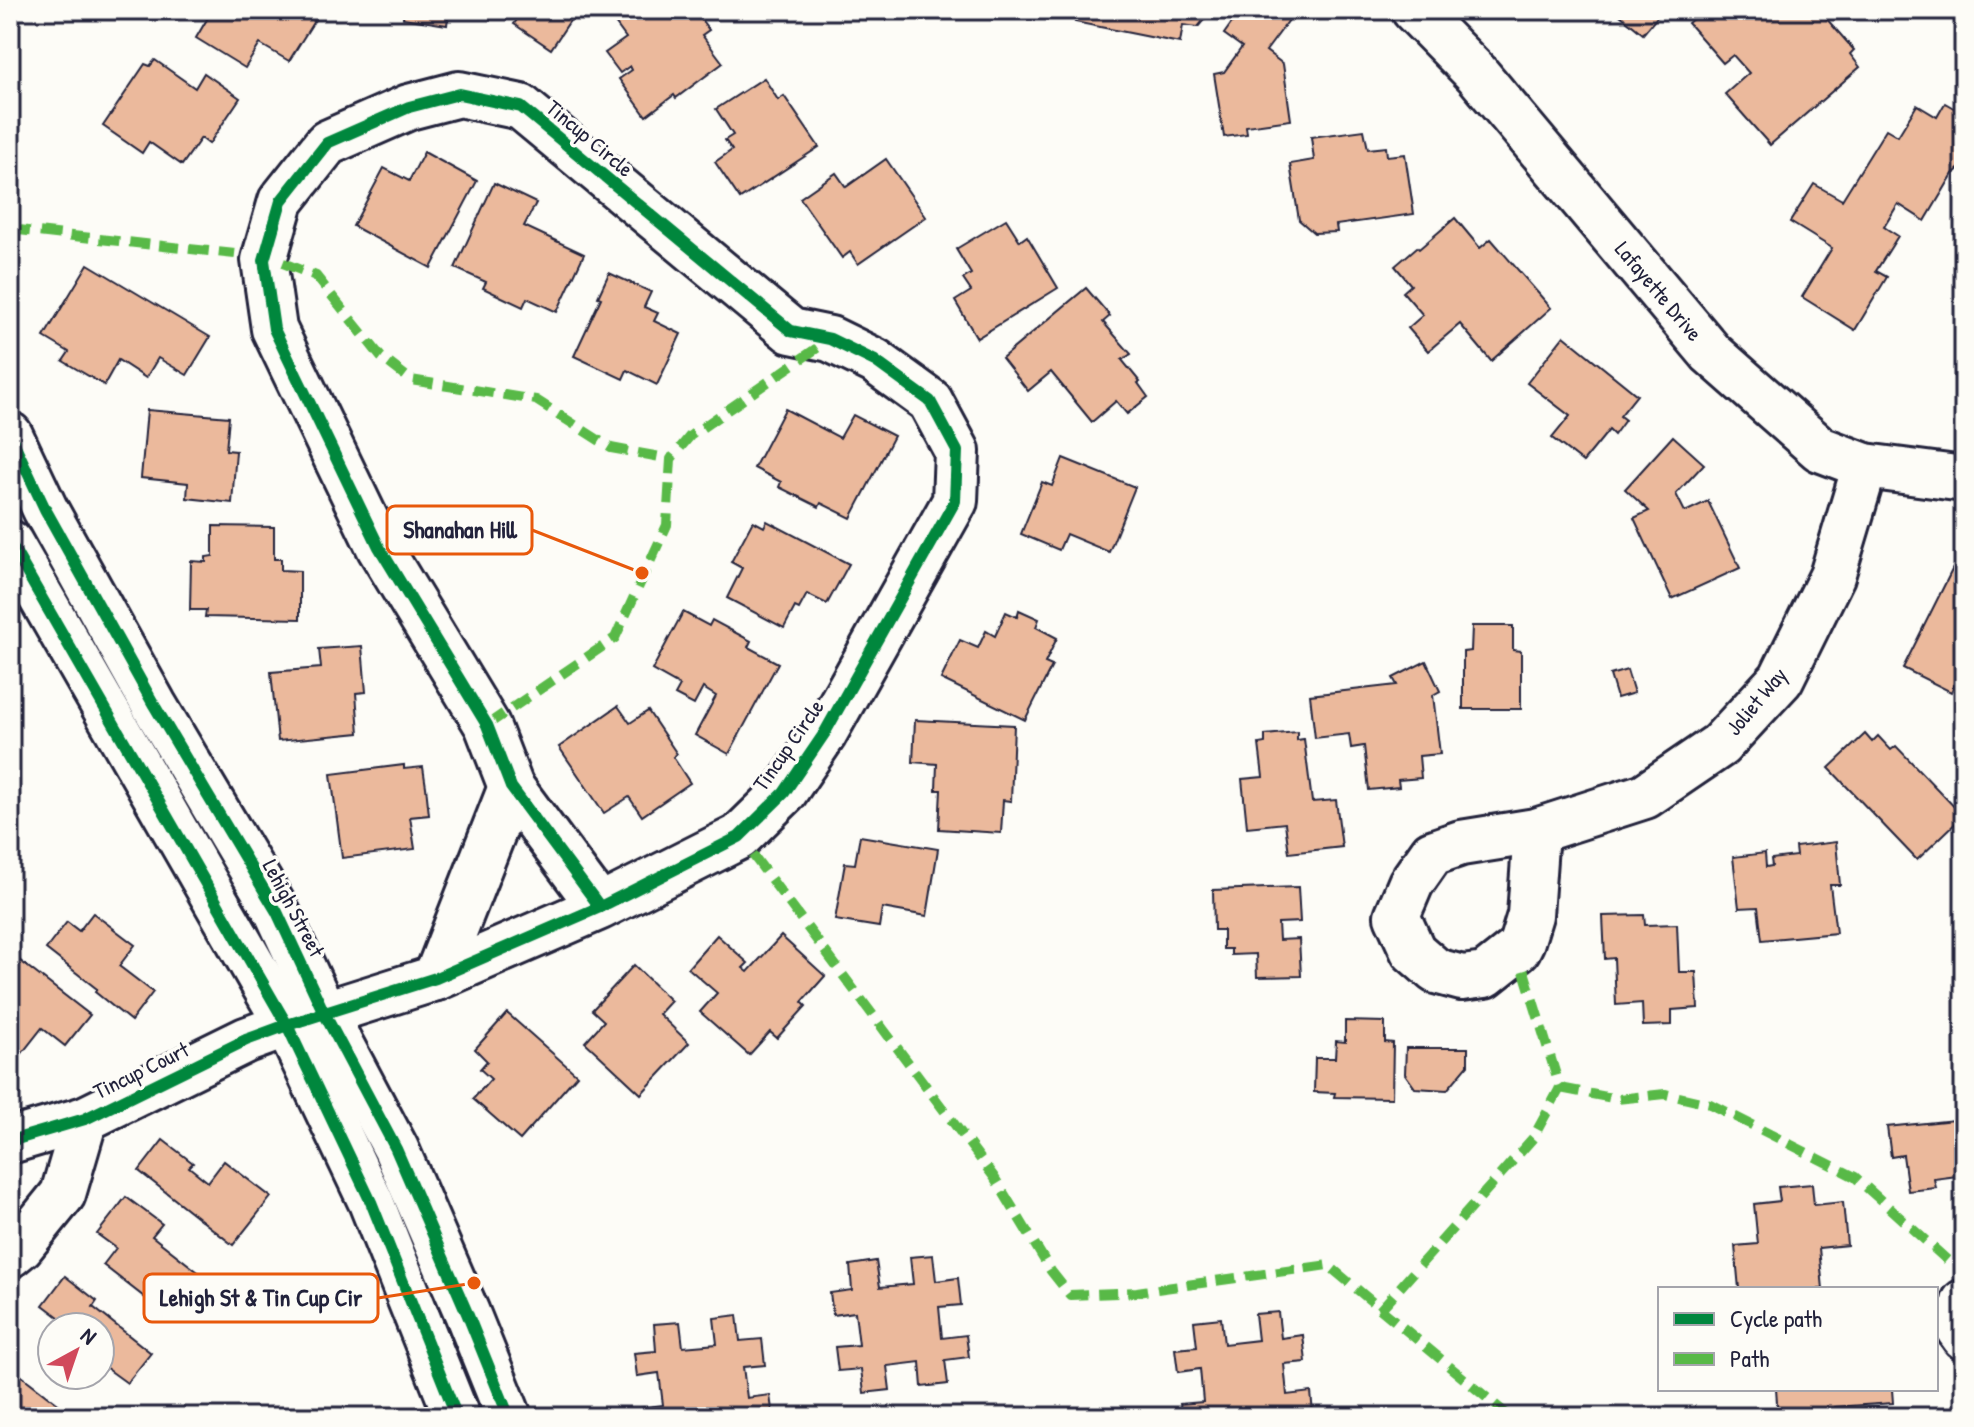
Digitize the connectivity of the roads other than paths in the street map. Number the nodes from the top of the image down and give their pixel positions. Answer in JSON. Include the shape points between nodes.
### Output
{"nodes":[{"id":1,"x":1414,"y":10,"type":"edge"},
{"id":2,"x":10,"y":435,"type":"edge"},
{"id":3,"x":1865,"y":466,"type":"junction"},
{"id":4,"x":1964,"y":479,"type":"edge"},
{"id":5,"x":27,"y":517,"type":"edge"},
{"id":6,"x":10,"y":543,"type":"edge"},
{"id":7,"x":511,"y":787,"type":"junction"},
{"id":8,"x":1536,"y":831,"type":"dead end"},
{"id":9,"x":600,"y":907,"type":"junction"},
{"id":10,"x":436,"y":978,"type":"junction"},
{"id":11,"x":305,"y":1019,"type":"junction"},
{"id":12,"x":85,"y":1119,"type":"junction"},
{"id":13,"x":10,"y":1141,"type":"edge"},
{"id":14,"x":10,"y":1255,"type":"edge"},
{"id":15,"x":1964,"y":1302,"type":"edge"},
{"id":16,"x":1964,"y":1337,"type":"edge"},
{"id":17,"x":457,"y":1417,"type":"edge"},
{"id":18,"x":509,"y":1417,"type":"edge"}],
"edges":[{"from":1,"to":3,"type":"street","name":"Lafayette Drive","via":[[1477,74],[1711,353],[1820,449]]},
{"from":2,"to":5,"type":"street","name":"Lehigh Street"},
{"from":3,"to":4,"type":"street","name":"Lafayette Drive"},
{"from":3,"to":8,"type":"street","name":"Joliet Way","via":[[1832,576],[1781,679],[1720,745],[1645,796]]},
{"from":5,"to":11,"type":"street","name":"Lehigh Street","via":[[154,705],[277,912]]},
{"from":6,"to":11,"type":"street","name":"Lehigh Street"},
{"from":7,"to":9,"type":"street","name":"Tincup Circle"},
{"from":7,"to":9,"type":"street","name":"Tincup Circle","via":[[487,725],[379,547],[274,329],[264,260],[281,201],[327,143],[409,107],[459,94],[521,107],[791,331],[830,339],[875,361],[930,401],[957,451],[955,501],[824,734],[784,793],[739,837]]},
{"from":7,"to":10,"type":"street"},
{"from":9,"to":10,"type":"street","name":"Tincup Circle"},
{"from":10,"to":11,"type":"street","name":"Tincup Circle"},
{"from":11,"to":12,"type":"street","name":"Tincup Court","via":[[246,1040]]},
{"from":11,"to":17,"type":"street","name":"Lehigh Street"},
{"from":11,"to":18,"type":"street","name":"Lehigh Street","via":[[396,1149]]},
{"from":12,"to":13,"type":"street","name":"Tincup Court"},
{"from":12,"to":14,"type":"street","name":"Tincup Court","via":[[63,1194]]},
{"from":15,"to":16,"type":"street","via":[[1959,1330]]}]}
